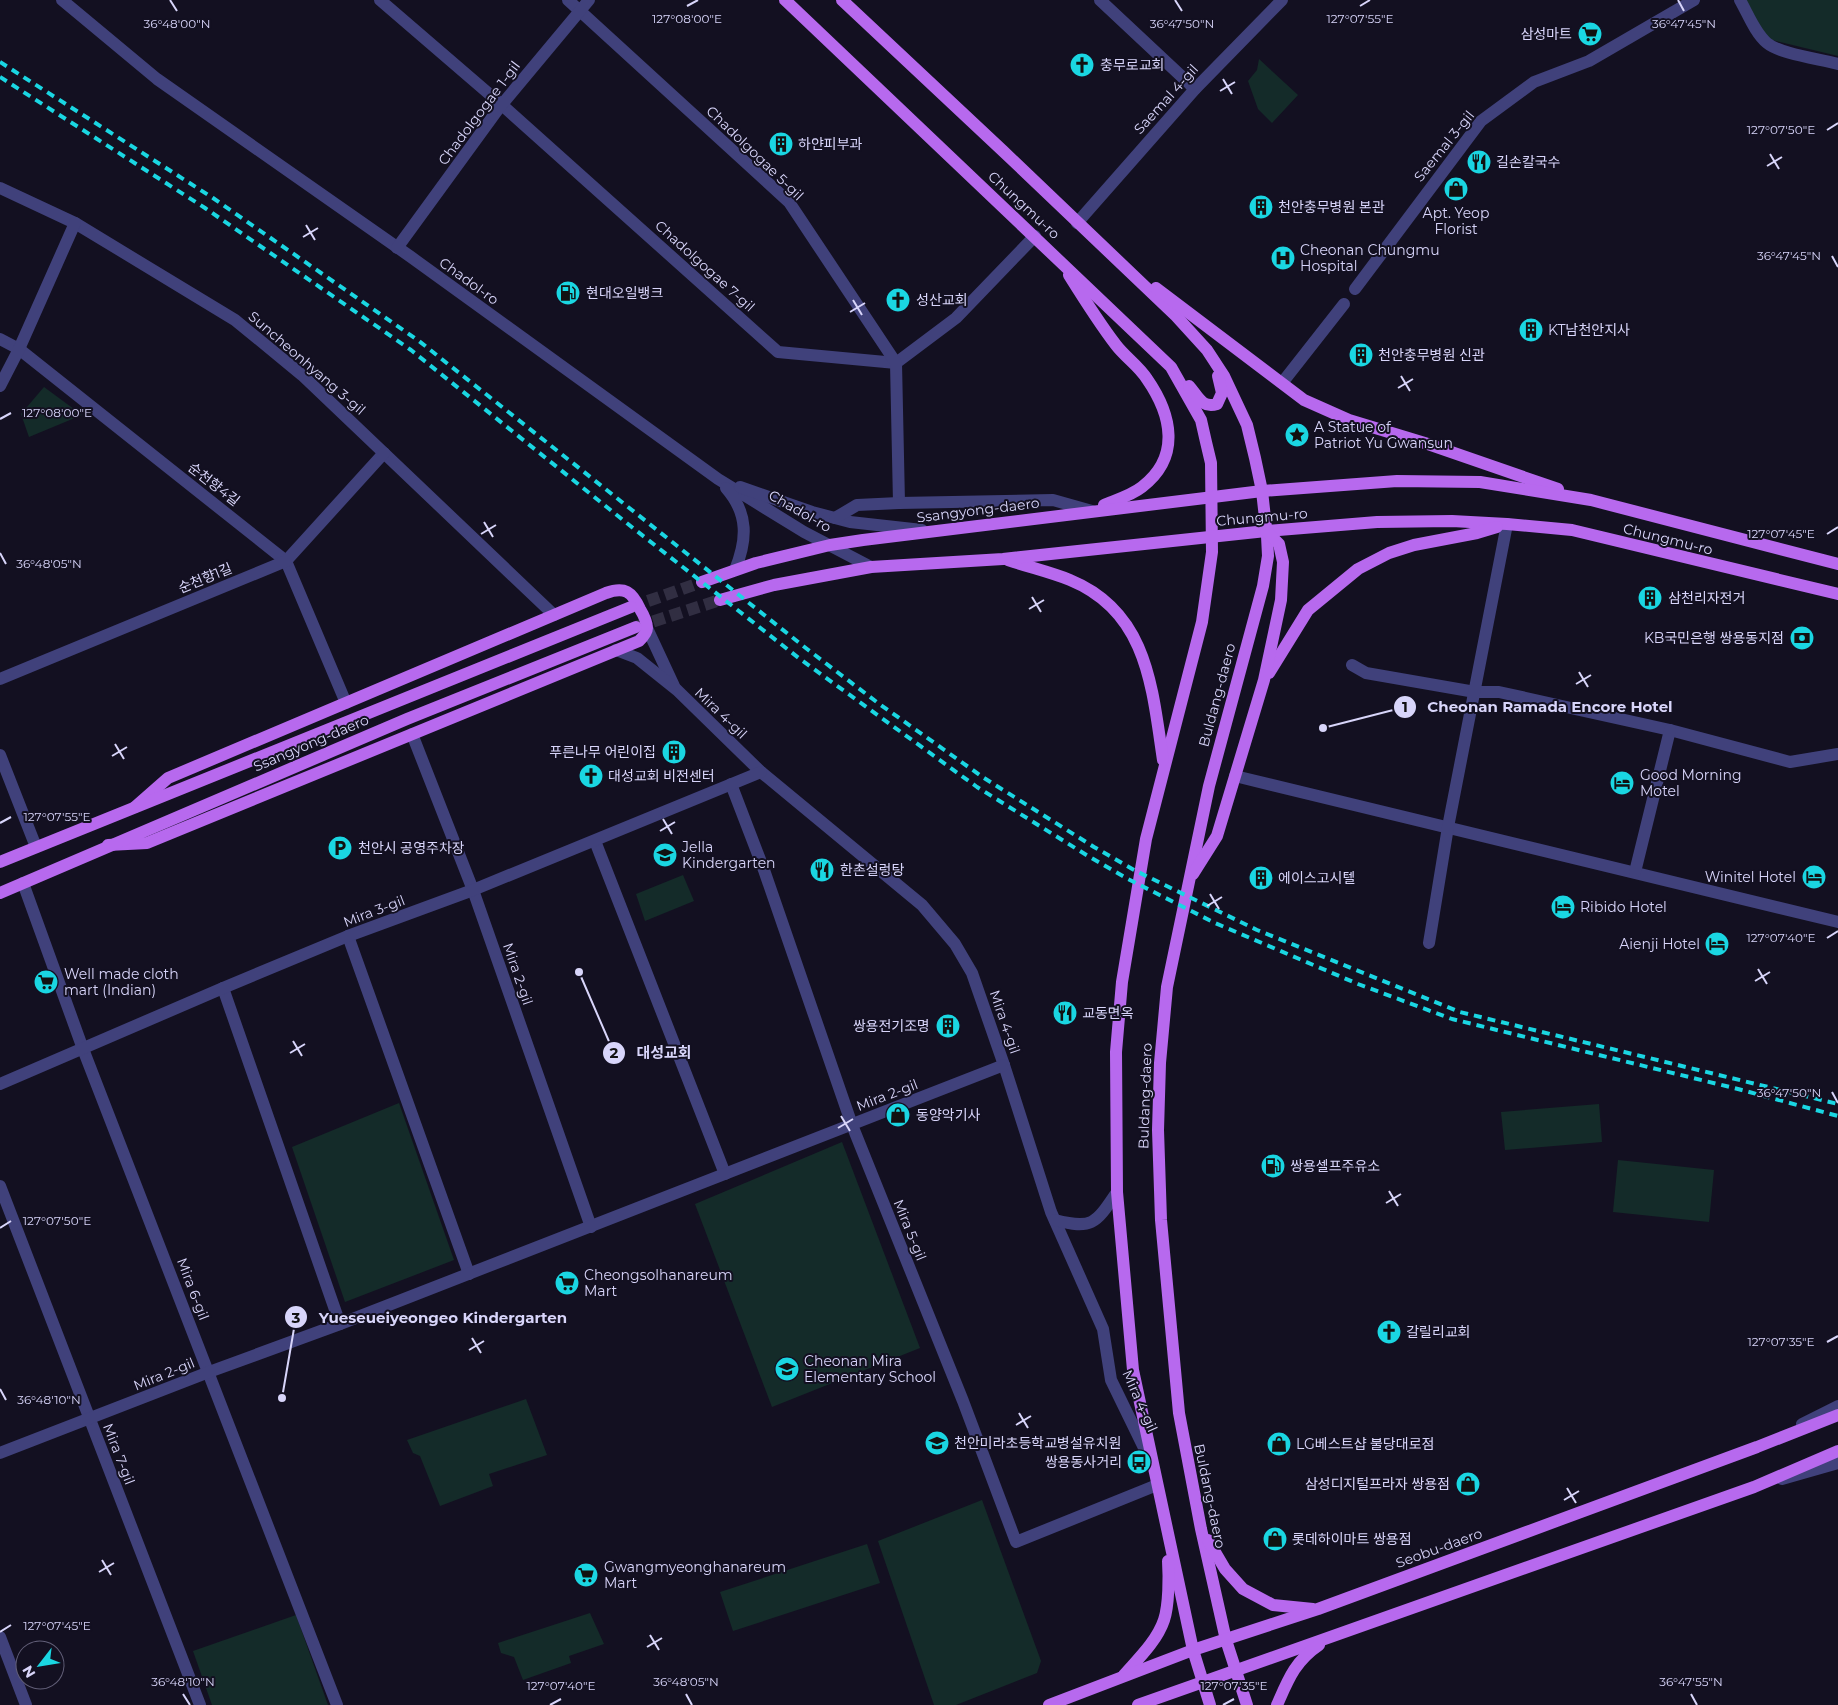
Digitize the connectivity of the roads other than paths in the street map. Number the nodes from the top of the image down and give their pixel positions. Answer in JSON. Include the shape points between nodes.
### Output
{"nodes":[{"id":1,"x":62,"y":0,"type":"edge"},
{"id":2,"x":380,"y":0,"type":"edge"},
{"id":3,"x":568,"y":0,"type":"edge"},
{"id":4,"x":588,"y":0,"type":"edge"},
{"id":5,"x":785,"y":0,"type":"edge"},
{"id":6,"x":842,"y":0,"type":"edge"},
{"id":7,"x":1100,"y":0,"type":"edge"},
{"id":8,"x":1282,"y":0,"type":"edge"},
{"id":9,"x":1694,"y":0,"type":"edge"},
{"id":10,"x":1740,"y":0,"type":"edge"},
{"id":11,"x":579,"y":10,"type":"junction"},
{"id":12,"x":1838,"y":64,"type":"edge"},
{"id":13,"x":1195,"y":89,"type":"junction"},
{"id":14,"x":502,"y":105,"type":"junction"},
{"id":15,"x":0,"y":188,"type":"edge"},
{"id":16,"x":75,"y":223,"type":"junction"},
{"id":17,"x":1076,"y":223,"type":"junction"},
{"id":18,"x":1036,"y":236,"type":"junction"},
{"id":19,"x":397,"y":248,"type":"junction"},
{"id":20,"x":1107,"y":251,"type":"junction"},
{"id":21,"x":1054,"y":255,"type":"junction"},
{"id":22,"x":1355,"y":289,"type":"dead end"},
{"id":23,"x":1344,"y":304,"type":"dead end"},
{"id":24,"x":0,"y":339,"type":"edge"},
{"id":25,"x":19,"y":349,"type":"junction"},
{"id":26,"x":1207,"y":350,"type":"junction"},
{"id":27,"x":896,"y":363,"type":"junction"},
{"id":28,"x":1171,"y":367,"type":"junction"},
{"id":29,"x":1282,"y":383,"type":"junction"},
{"id":30,"x":0,"y":386,"type":"edge"},
{"id":31,"x":384,"y":454,"type":"junction"},
{"id":32,"x":718,"y":479,"type":"junction"},
{"id":33,"x":1262,"y":491,"type":"junction"},
{"id":34,"x":1212,"y":497,"type":"junction"},
{"id":35,"x":1592,"y":500,"type":"junction"},
{"id":36,"x":899,"y":503,"type":"junction"},
{"id":37,"x":1092,"y":511,"type":"junction"},
{"id":38,"x":835,"y":518,"type":"junction"},
{"id":39,"x":1507,"y":524,"type":"junction"},
{"id":40,"x":932,"y":531,"type":"junction"},
{"id":41,"x":1266,"y":531,"type":"junction"},
{"id":42,"x":1211,"y":537,"type":"junction"},
{"id":43,"x":830,"y":546,"type":"junction"},
{"id":44,"x":1003,"y":559,"type":"junction"},
{"id":45,"x":286,"y":561,"type":"junction"},
{"id":46,"x":1838,"y":564,"type":"edge"},
{"id":47,"x":871,"y":567,"type":"junction"},
{"id":48,"x":735,"y":570,"type":"junction"},
{"id":49,"x":702,"y":582,"type":"tunnel mouth"},
{"id":50,"x":1838,"y":594,"type":"edge"},
{"id":51,"x":720,"y":600,"type":"tunnel mouth"},
{"id":52,"x":631,"y":606,"type":"tunnel mouth"},
{"id":53,"x":554,"y":615,"type":"junction"},
{"id":54,"x":641,"y":628,"type":"junction"},
{"id":55,"x":616,"y":650,"type":"junction"},
{"id":56,"x":1352,"y":665,"type":"dead end"},
{"id":57,"x":0,"y":678,"type":"edge"},
{"id":58,"x":1264,"y":680,"type":"junction"},
{"id":59,"x":676,"y":690,"type":"junction"},
{"id":60,"x":1475,"y":692,"type":"junction"},
{"id":61,"x":346,"y":703,"type":"junction"},
{"id":62,"x":1670,"y":730,"type":"junction"},
{"id":63,"x":412,"y":734,"type":"junction"},
{"id":64,"x":1838,"y":754,"type":"edge"},
{"id":65,"x":0,"y":755,"type":"edge"},
{"id":66,"x":1164,"y":765,"type":"junction"},
{"id":67,"x":761,"y":772,"type":"junction"},
{"id":68,"x":1235,"y":776,"type":"junction"},
{"id":69,"x":731,"y":784,"type":"junction"},
{"id":70,"x":135,"y":807,"type":"junction"},
{"id":71,"x":1448,"y":827,"type":"junction"},
{"id":72,"x":595,"y":841,"type":"junction"},
{"id":73,"x":108,"y":845,"type":"junction"},
{"id":74,"x":36,"y":847,"type":"junction"},
{"id":75,"x":0,"y":862,"type":"edge"},
{"id":76,"x":1635,"y":872,"type":"junction"},
{"id":77,"x":1188,"y":882,"type":"junction"},
{"id":78,"x":23,"y":883,"type":"junction"},
{"id":79,"x":472,"y":890,"type":"junction"},
{"id":80,"x":0,"y":893,"type":"edge"},
{"id":81,"x":1838,"y":922,"type":"edge"},
{"id":82,"x":348,"y":936,"type":"junction"},
{"id":83,"x":1429,"y":943,"type":"dead end"},
{"id":84,"x":222,"y":988,"type":"junction"},
{"id":85,"x":83,"y":1049,"type":"junction"},
{"id":86,"x":1004,"y":1065,"type":"junction"},
{"id":87,"x":0,"y":1084,"type":"edge"},
{"id":88,"x":852,"y":1125,"type":"junction"},
{"id":89,"x":725,"y":1174,"type":"junction"},
{"id":90,"x":0,"y":1186,"type":"edge"},
{"id":91,"x":1118,"y":1192,"type":"junction"},
{"id":92,"x":1055,"y":1220,"type":"junction"},
{"id":93,"x":591,"y":1227,"type":"junction"},
{"id":94,"x":468,"y":1274,"type":"junction"},
{"id":95,"x":340,"y":1324,"type":"junction"},
{"id":96,"x":209,"y":1372,"type":"junction"},
{"id":97,"x":1838,"y":1406,"type":"edge"},
{"id":98,"x":1838,"y":1415,"type":"edge"},
{"id":99,"x":90,"y":1419,"type":"junction"},
{"id":100,"x":1757,"y":1447,"type":"junction"},
{"id":101,"x":1838,"y":1451,"type":"edge"},
{"id":102,"x":0,"y":1454,"type":"edge"},
{"id":103,"x":1838,"y":1463,"type":"edge"},
{"id":104,"x":1152,"y":1465,"type":"junction"},
{"id":105,"x":1157,"y":1485,"type":"junction"},
{"id":106,"x":1754,"y":1488,"type":"junction"},
{"id":107,"x":1167,"y":1526,"type":"junction"},
{"id":108,"x":1201,"y":1529,"type":"junction"},
{"id":109,"x":1318,"y":1609,"type":"junction"},
{"id":110,"x":0,"y":1637,"type":"edge"},
{"id":111,"x":1328,"y":1639,"type":"junction"},
{"id":112,"x":1226,"y":1640,"type":"junction"},
{"id":113,"x":1193,"y":1650,"type":"junction"},
{"id":114,"x":1235,"y":1671,"type":"junction"},
{"id":115,"x":1123,"y":1677,"type":"junction"},
{"id":116,"x":1202,"y":1683,"type":"junction"},
{"id":117,"x":1147,"y":1704,"type":"edge"},
{"id":118,"x":26,"y":1705,"type":"edge"},
{"id":119,"x":200,"y":1705,"type":"edge"},
{"id":120,"x":337,"y":1705,"type":"edge"},
{"id":121,"x":1049,"y":1705,"type":"edge"},
{"id":122,"x":1210,"y":1705,"type":"edge"},
{"id":123,"x":1247,"y":1705,"type":"edge"},
{"id":124,"x":1277,"y":1705,"type":"edge"}],
"edges":[{"from":1,"to":19,"type":"street","name":"Chadol-ro","via":[[157,79]]},
{"from":2,"to":14,"type":"street","name":"Chadolgogae 7-gil"},
{"from":3,"to":11,"type":"street","name":"Chadolgogae 5-gil"},
{"from":4,"to":11,"type":"street","name":"Chadolgogae 1-gil"},
{"from":5,"to":18,"type":"main road","name":"Chungmu-ro"},
{"from":6,"to":17,"type":"main road","name":"Chungmu-ro"},
{"from":7,"to":13,"type":"street"},
{"from":8,"to":13,"type":"street","name":"Saemal 4-gil"},
{"from":9,"to":22,"type":"street","name":"Saemal 3-gil","via":[[1589,61],[1534,82],[1481,121]]},
{"from":10,"to":12,"type":"street","via":[[1766,42],[1777,49]]},
{"from":11,"to":14,"type":"street","name":"Chadolgogae 1-gil"},
{"from":11,"to":27,"type":"street","name":"Chadolgogae 5-gil","via":[[790,202]]},
{"from":13,"to":17,"type":"street","name":"Saemal 4-gil"},
{"from":14,"to":19,"type":"street","name":"Chadolgogae 1-gil"},
{"from":14,"to":27,"type":"street","name":"Chadolgogae 7-gil","via":[[778,352]]},
{"from":15,"to":16,"type":"street","name":"Suncheonhyang 3-gil"},
{"from":16,"to":25,"type":"street"},
{"from":16,"to":31,"type":"street","name":"Suncheonhyang 3-gil","via":[[235,320],[302,375]]},
{"from":17,"to":20,"type":"main road","name":"Chungmu-ro"},
{"from":18,"to":21,"type":"main road","name":"Chungmu-ro"},
{"from":18,"to":27,"type":"street","via":[[956,318]]},
{"from":19,"to":32,"type":"street","name":"Chadol-ro"},
{"from":20,"to":26,"type":"main road","name":"Chungmu-ro"},
{"from":20,"to":29,"type":"main road"},
{"from":21,"to":28,"type":"main road","name":"Chungmu-ro"},
{"from":21,"to":37,"type":"main road","via":[[1116,346],[1147,377],[1163,405],[1170,429],[1167,452],[1160,467],[1142,488]]},
{"from":23,"to":29,"type":"street"},
{"from":24,"to":25,"type":"street","name":"순천향4길"},
{"from":25,"to":30,"type":"street"},
{"from":25,"to":45,"type":"street","name":"순천향4길"},
{"from":26,"to":28,"type":"main road","via":[[1221,387],[1217,404],[1205,405]]},
{"from":26,"to":33,"type":"main road","name":"Chungmu-ro","via":[[1224,376],[1247,425]]},
{"from":27,"to":36,"type":"street"},
{"from":28,"to":34,"type":"main road","name":"Chungmu-ro","via":[[1201,420],[1211,463]]},
{"from":29,"to":35,"type":"main road","via":[[1304,400],[1349,420]]},
{"from":31,"to":45,"type":"street","name":"순천향1길"},
{"from":31,"to":53,"type":"street","name":"Suncheonhyang 3-gil"},
{"from":32,"to":38,"type":"street"},
{"from":32,"to":43,"type":"street","name":"Chadol-ro"},
{"from":32,"to":48,"type":"street","via":[[735,498],[744,522],[744,541]]},
{"from":33,"to":34,"type":"main road","name":"Ssangyong-daero"},
{"from":33,"to":35,"type":"main road","name":"Chungmu-ro","via":[[1397,481],[1480,482]]},
{"from":33,"to":41,"type":"main road","name":"Buldang-daero"},
{"from":34,"to":37,"type":"main road","name":"Ssangyong-daero"},
{"from":34,"to":42,"type":"main road","name":"Chungmu-ro"},
{"from":35,"to":46,"type":"main road","name":"Chungmu-ro"},
{"from":36,"to":37,"type":"street","via":[[1052,500]]},
{"from":36,"to":38,"type":"street","via":[[857,506]]},
{"from":37,"to":40,"type":"main road","name":"Ssangyong-daero"},
{"from":38,"to":40,"type":"street"},
{"from":39,"to":41,"type":"main road","name":"Chungmu-ro","via":[[1377,522]]},
{"from":39,"to":50,"type":"main road","name":"Chungmu-ro","via":[[1572,530]]},
{"from":39,"to":58,"type":"main road","via":[[1414,545],[1389,553],[1358,570],[1308,610]]},
{"from":39,"to":60,"type":"street"},
{"from":40,"to":43,"type":"main road","name":"Ssangyong-daero"},
{"from":41,"to":42,"type":"main road","name":"Chungmu-ro"},
{"from":41,"to":58,"type":"main road","via":[[1279,544],[1283,562],[1281,600]]},
{"from":41,"to":77,"type":"main road","name":"Buldang-daero","via":[[1268,556],[1263,586],[1209,786]]},
{"from":42,"to":44,"type":"main road"},
{"from":42,"to":66,"type":"main road","name":"Buldang-daero","via":[[1210,574],[1202,622]]},
{"from":43,"to":47,"type":"street","name":"Chadol-ro"},
{"from":43,"to":48,"type":"main road","name":"Ssangyong-daero","via":[[756,562]]},
{"from":44,"to":47,"type":"main road"},
{"from":44,"to":66,"type":"main road","via":[[1070,580],[1110,604],[1130,630],[1141,652],[1153,694]]},
{"from":45,"to":57,"type":"street","name":"순천향1길"},
{"from":45,"to":61,"type":"street","name":"순천향4길"},
{"from":47,"to":51,"type":"main road","via":[[774,585]]},
{"from":48,"to":49,"type":"main road","name":"Ssangyong-daero"},
{"from":52,"to":70,"type":"main road","name":"Ssangyong-daero"},
{"from":53,"to":54,"type":"main road","via":[[617,589],[635,598],[642,614]]},
{"from":53,"to":61,"type":"main road"},
{"from":54,"to":55,"type":"main road","via":[[643,636],[639,641]]},
{"from":54,"to":59,"type":"street"},
{"from":54,"to":73,"type":"main road","name":"Ssangyong-daero","via":[[407,719]]},
{"from":55,"to":59,"type":"street","name":"Mira 4-gil","via":[[637,658]]},
{"from":55,"to":63,"type":"main road"},
{"from":56,"to":60,"type":"street","via":[[1366,673]]},
{"from":58,"to":68,"type":"main road"},
{"from":59,"to":67,"type":"street","name":"Mira 4-gil"},
{"from":60,"to":62,"type":"street","via":[[1499,692]]},
{"from":60,"to":71,"type":"street"},
{"from":61,"to":70,"type":"main road","via":[[168,778]]},
{"from":62,"to":64,"type":"street","via":[[1790,762]]},
{"from":62,"to":76,"type":"street"},
{"from":63,"to":73,"type":"main road","via":[[147,843]]},
{"from":63,"to":79,"type":"street","name":"Mira 2-gil"},
{"from":65,"to":74,"type":"street"},
{"from":66,"to":91,"type":"main road","name":"Buldang-daero","via":[[1146,839],[1122,982],[1116,1052]]},
{"from":67,"to":69,"type":"street","name":"Mira 3-gil"},
{"from":67,"to":86,"type":"street","name":"Mira 4-gil","via":[[922,905],[938,923],[972,973]]},
{"from":68,"to":71,"type":"street"},
{"from":68,"to":77,"type":"main road","via":[[1217,836]]},
{"from":69,"to":72,"type":"street","name":"Mira 3-gil"},
{"from":69,"to":88,"type":"street","name":"Mira 5-gil"},
{"from":70,"to":74,"type":"main road","name":"Ssangyong-daero"},
{"from":71,"to":76,"type":"street"},
{"from":71,"to":83,"type":"street"},
{"from":72,"to":79,"type":"street","name":"Mira 3-gil"},
{"from":72,"to":89,"type":"street"},
{"from":73,"to":78,"type":"main road","name":"Ssangyong-daero"},
{"from":74,"to":75,"type":"main road","name":"Ssangyong-daero"},
{"from":76,"to":81,"type":"street"},
{"from":77,"to":108,"type":"main road","name":"Buldang-daero","via":[[1167,987],[1160,1063],[1158,1173],[1179,1413]]},
{"from":78,"to":80,"type":"main road","name":"Ssangyong-daero"},
{"from":78,"to":85,"type":"street","name":"Mira 6-gil"},
{"from":79,"to":82,"type":"street","name":"Mira 3-gil"},
{"from":79,"to":93,"type":"street","name":"Mira 2-gil"},
{"from":82,"to":84,"type":"street","name":"Mira 3-gil"},
{"from":82,"to":94,"type":"street"},
{"from":84,"to":85,"type":"street","name":"Mira 3-gil"},
{"from":84,"to":95,"type":"street"},
{"from":85,"to":87,"type":"street","name":"Mira 3-gil"},
{"from":85,"to":96,"type":"street","name":"Mira 6-gil"},
{"from":86,"to":88,"type":"street","name":"Mira 2-gil"},
{"from":86,"to":92,"type":"street","name":"Mira 4-gil"},
{"from":88,"to":89,"type":"street","name":"Mira 2-gil"},
{"from":88,"to":105,"type":"street","name":"Mira 5-gil","via":[[1016,1542]]},
{"from":89,"to":93,"type":"street","name":"Mira 2-gil"},
{"from":90,"to":99,"type":"street","name":"Mira 7-gil"},
{"from":91,"to":92,"type":"street","via":[[1095,1221],[1076,1226]]},
{"from":91,"to":104,"type":"main road","name":"Buldang-daero","via":[[1133,1370]]},
{"from":92,"to":104,"type":"street","name":"Mira 4-gil","via":[[1103,1329],[1111,1380]]},
{"from":93,"to":94,"type":"street","name":"Mira 2-gil"},
{"from":94,"to":95,"type":"street","name":"Mira 2-gil"},
{"from":95,"to":96,"type":"street","name":"Mira 2-gil"},
{"from":96,"to":99,"type":"street","name":"Mira 2-gil"},
{"from":96,"to":120,"type":"street","name":"Mira 6-gil"},
{"from":97,"to":100,"type":"street"},
{"from":98,"to":100,"type":"main road","name":"Seobu-daero"},
{"from":99,"to":102,"type":"street","name":"Mira 2-gil"},
{"from":99,"to":119,"type":"street","name":"Mira 7-gil"},
{"from":100,"to":109,"type":"main road","name":"Seobu-daero"},
{"from":101,"to":106,"type":"main road"},
{"from":103,"to":106,"type":"street"},
{"from":104,"to":105,"type":"main road","name":"Buldang-daero"},
{"from":105,"to":107,"type":"main road","name":"Buldang-daero"},
{"from":106,"to":111,"type":"main road"},
{"from":107,"to":113,"type":"main road","name":"Buldang-daero"},
{"from":107,"to":115,"type":"main road","via":[[1169,1577],[1164,1620],[1152,1641]]},
{"from":108,"to":109,"type":"main road","via":[[1225,1569],[1243,1589],[1273,1605]]},
{"from":108,"to":112,"type":"main road","name":"Buldang-daero"},
{"from":109,"to":112,"type":"main road","name":"Seobu-daero"},
{"from":110,"to":118,"type":"street"},
{"from":111,"to":114,"type":"main road"},
{"from":111,"to":124,"type":"main road","via":[[1310,1651],[1292,1670]]},
{"from":112,"to":113,"type":"main road","name":"Seobu-daero"},
{"from":112,"to":114,"type":"main road","name":"Buldang-daero"},
{"from":113,"to":115,"type":"main road","name":"Seobu-daero"},
{"from":113,"to":116,"type":"main road","name":"Buldang-daero"},
{"from":114,"to":116,"type":"main road"},
{"from":114,"to":123,"type":"main road","name":"Buldang-daero"},
{"from":115,"to":121,"type":"main road","name":"Seobu-daero"},
{"from":116,"to":117,"type":"main road"},
{"from":116,"to":122,"type":"main road","name":"Buldang-daero"}]}
